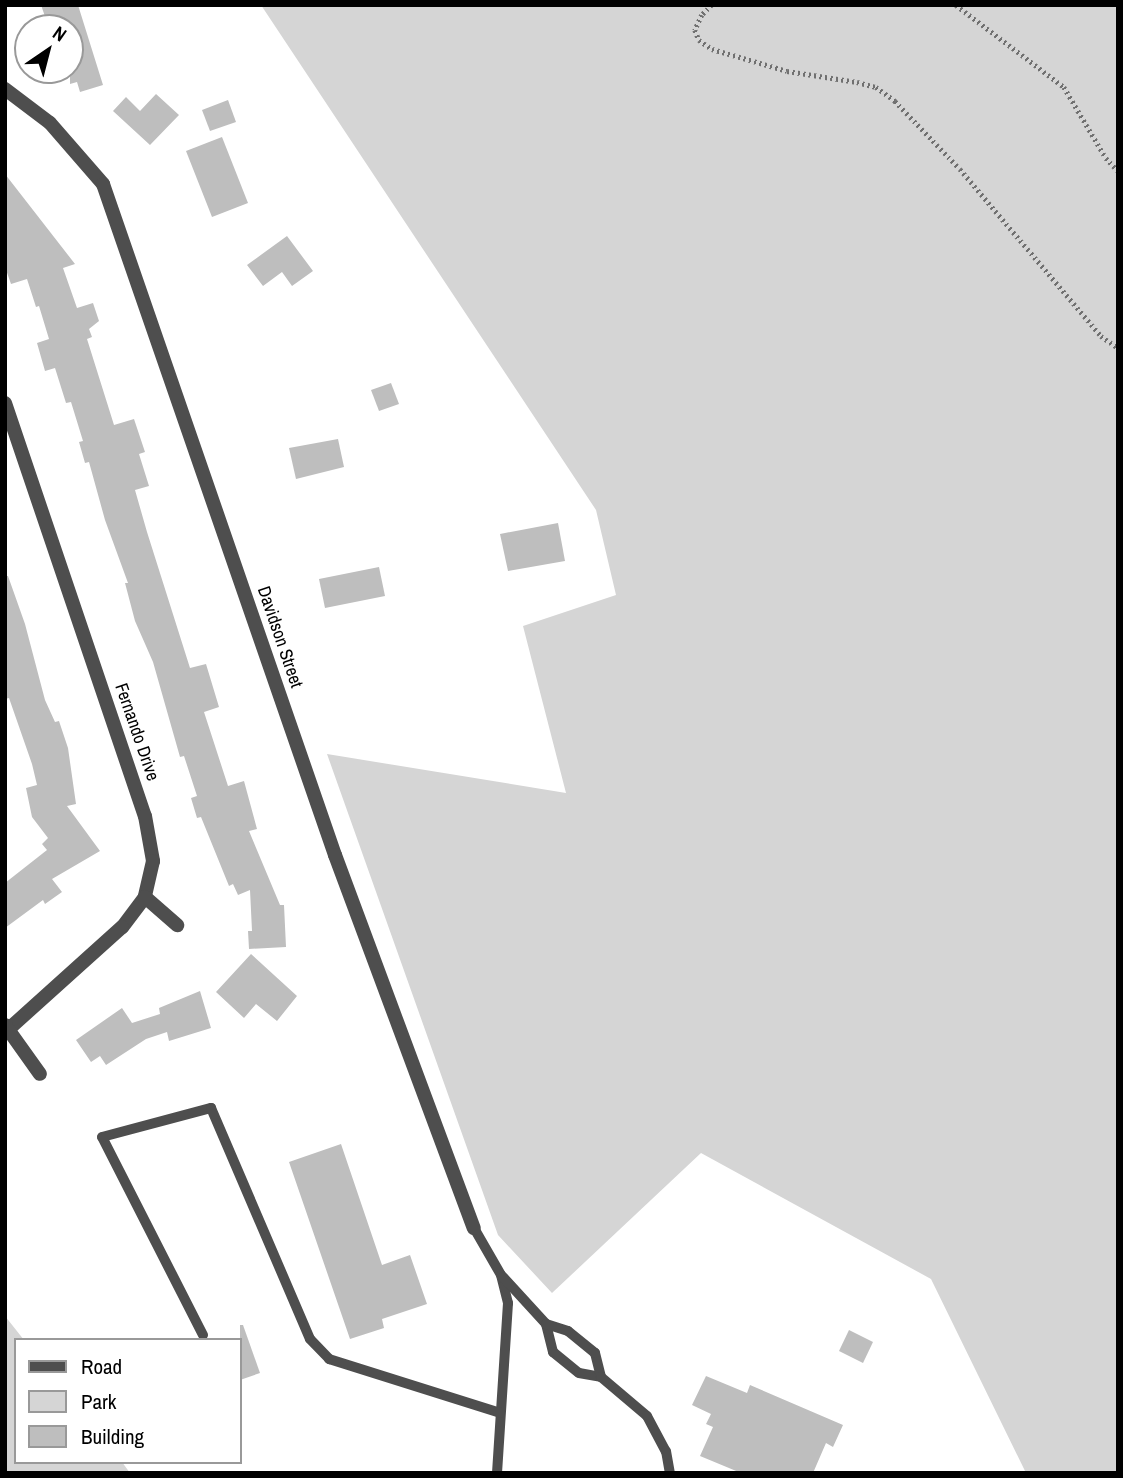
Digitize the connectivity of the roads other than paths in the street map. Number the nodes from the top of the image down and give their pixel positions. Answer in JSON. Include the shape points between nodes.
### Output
{"nodes":[{"id":1,"x":5,"y":89,"type":"edge"},
{"id":2,"x":5,"y":403,"type":"edge"},
{"id":3,"x":145,"y":897,"type":"junction"},
{"id":4,"x":177,"y":925,"type":"dead end"},
{"id":5,"x":7,"y":1026,"type":"edge"},
{"id":6,"x":40,"y":1074,"type":"dead end"},
{"id":7,"x":474,"y":1228,"type":"joint"},
{"id":8,"x":501,"y":1275,"type":"junction"},
{"id":9,"x":546,"y":1324,"type":"junction"},
{"id":10,"x":203,"y":1335,"type":"dead end"},
{"id":11,"x":601,"y":1377,"type":"junction"},
{"id":12,"x":500,"y":1413,"type":"junction"},
{"id":13,"x":497,"y":1473,"type":"edge"},
{"id":14,"x":670,"y":1473,"type":"edge"}],
"edges":[{"from":1,"to":7,"type":"street","name":"Davidson Street","via":[[50,123],[103,184],[335,855]]},
{"from":2,"to":3,"type":"street","name":"Fernando Drive","via":[[145,816],[153,862]]},
{"from":3,"to":4,"type":"street"},
{"from":3,"to":5,"type":"street","name":"Fernando Drive","via":[[122,927]]},
{"from":5,"to":6,"type":"street"},
{"from":7,"to":8,"type":"lane"},
{"from":8,"to":9,"type":"lane"},
{"from":8,"to":12,"type":"lane","via":[[508,1303]]},
{"from":9,"to":11,"type":"lane","via":[[568,1331],[595,1353]]},
{"from":9,"to":11,"type":"lane","via":[[553,1352],[579,1373]]},
{"from":10,"to":12,"type":"lane","via":[[102,1137],[211,1108],[310,1339],[330,1359]]},
{"from":11,"to":14,"type":"lane","via":[[647,1416],[666,1451]]},
{"from":12,"to":13,"type":"lane"}]}
